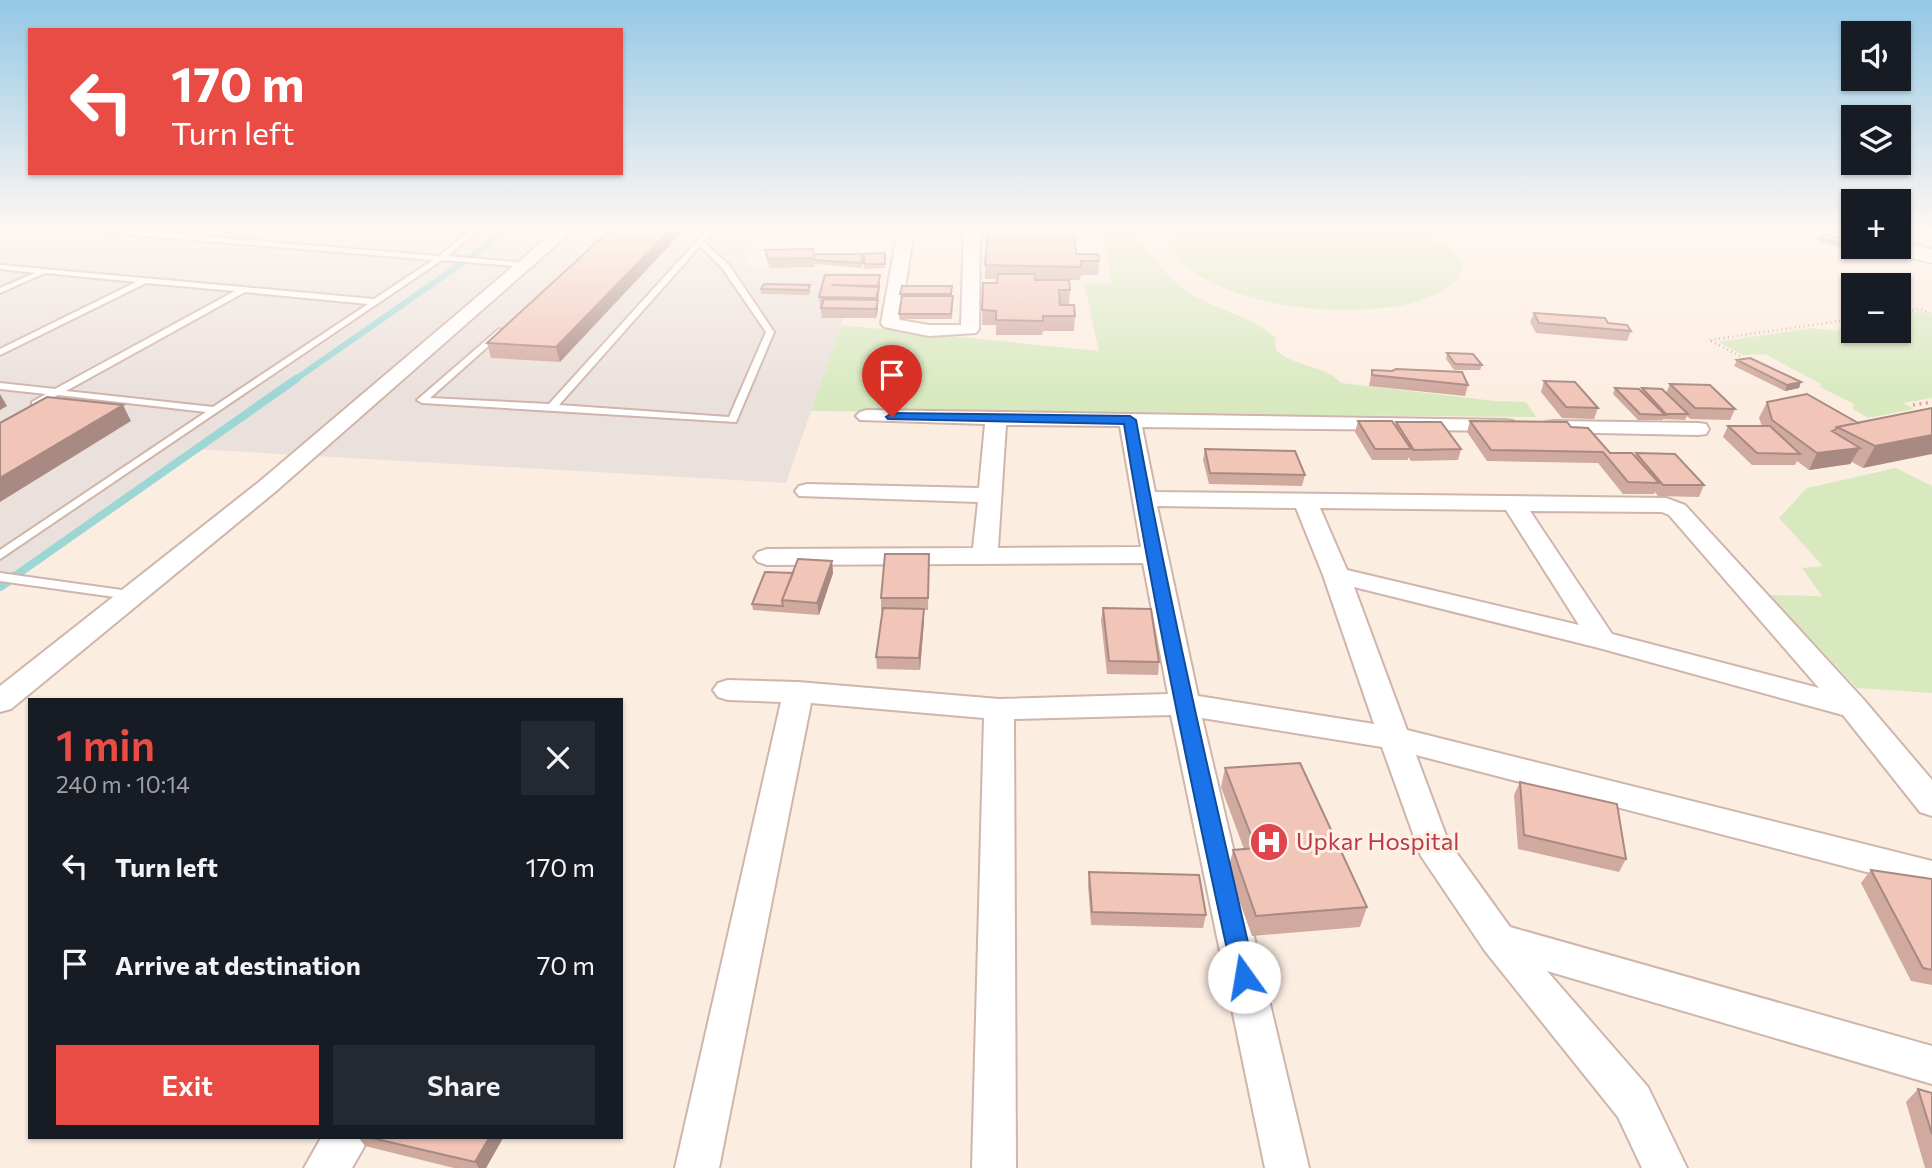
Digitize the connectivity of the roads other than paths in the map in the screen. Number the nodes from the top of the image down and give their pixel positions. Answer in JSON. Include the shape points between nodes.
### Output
{"nodes":[{"id":1,"x":139,"y":285,"type":"edge"},
{"id":2,"x":189,"y":285,"type":"edge"},
{"id":3,"x":402,"y":285,"type":"edge"},
{"id":4,"x":503,"y":285,"type":"edge"},
{"id":5,"x":662,"y":285,"type":"edge"},
{"id":6,"x":738,"y":285,"type":"edge"},
{"id":7,"x":897,"y":285,"type":"edge"},
{"id":8,"x":971,"y":285,"type":"edge"},
{"id":9,"x":244,"y":289,"type":"junction"},
{"id":10,"x":376,"y":302,"type":"junction"},
{"id":11,"x":503,"y":329,"type":"edge"},
{"id":12,"x":0,"y":352,"type":"edge"},
{"id":13,"x":0,"y":386,"type":"edge"},
{"id":14,"x":57,"y":392,"type":"junction"},
{"id":15,"x":552,"y":407,"type":"junction"},
{"id":16,"x":215,"y":410,"type":"junction"},
{"id":17,"x":23,"y":411,"type":"edge"},
{"id":18,"x":866,"y":416,"type":"dead end"},
{"id":19,"x":996,"y":418,"type":"junction"},
{"id":20,"x":1130,"y":420,"type":"junction"},
{"id":21,"x":1698,"y":429,"type":"dead end"},
{"id":22,"x":807,"y":491,"type":"dead end"},
{"id":23,"x":991,"y":495,"type":"junction"},
{"id":24,"x":1143,"y":499,"type":"junction"},
{"id":25,"x":1304,"y":499,"type":"junction"},
{"id":26,"x":1514,"y":504,"type":"junction"},
{"id":27,"x":0,"y":555,"type":"edge"},
{"id":28,"x":1153,"y":555,"type":"junction"},
{"id":29,"x":767,"y":557,"type":"dead end"},
{"id":30,"x":985,"y":557,"type":"junction"},
{"id":31,"x":1336,"y":575,"type":"junction"},
{"id":32,"x":0,"y":577,"type":"edge"},
{"id":33,"x":129,"y":595,"type":"junction"},
{"id":34,"x":1602,"y":640,"type":"junction"},
{"id":35,"x":728,"y":690,"type":"dead end"},
{"id":36,"x":798,"y":692,"type":"junction"},
{"id":37,"x":0,"y":702,"type":"edge"},
{"id":38,"x":1183,"y":704,"type":"junction"},
{"id":39,"x":1853,"y":707,"type":"junction"},
{"id":40,"x":999,"y":709,"type":"junction"},
{"id":41,"x":1393,"y":738,"type":"junction"},
{"id":42,"x":1932,"y":803,"type":"edge"},
{"id":43,"x":1932,"y":874,"type":"edge"},
{"id":44,"x":1498,"y":940,"type":"junction"},
{"id":45,"x":1932,"y":1065,"type":"edge"},
{"id":46,"x":346,"y":1139,"type":"edge"},
{"id":47,"x":326,"y":1168,"type":"edge"},
{"id":48,"x":697,"y":1168,"type":"edge"},
{"id":49,"x":994,"y":1168,"type":"edge"},
{"id":50,"x":1287,"y":1168,"type":"edge"},
{"id":51,"x":1665,"y":1168,"type":"edge"}],
"edges":[{"from":1,"to":12,"type":"lane"},
{"from":2,"to":9,"type":"lane"},
{"from":3,"to":10,"type":"lane"},
{"from":4,"to":33,"type":"street","via":[[267,486]]},
{"from":5,"to":15,"type":"lane"},
{"from":6,"to":15,"type":"lane","via":[[770,332],[733,420]]},
{"from":7,"to":8,"type":"street","via":[[890,323],[955,332],[970,329]]},
{"from":9,"to":10,"type":"lane"},
{"from":9,"to":14,"type":"lane"},
{"from":10,"to":16,"type":"lane"},
{"from":11,"to":15,"type":"lane","via":[[422,400]]},
{"from":13,"to":14,"type":"lane"},
{"from":14,"to":16,"type":"lane"},
{"from":14,"to":17,"type":"lane"},
{"from":16,"to":27,"type":"lane"},
{"from":18,"to":19,"type":"street"},
{"from":19,"to":20,"type":"street"},
{"from":19,"to":23,"type":"street"},
{"from":20,"to":21,"type":"street"},
{"from":20,"to":24,"type":"street"},
{"from":22,"to":23,"type":"street"},
{"from":23,"to":30,"type":"street"},
{"from":24,"to":25,"type":"street"},
{"from":24,"to":28,"type":"street"},
{"from":25,"to":26,"type":"street"},
{"from":25,"to":31,"type":"street"},
{"from":26,"to":34,"type":"street"},
{"from":26,"to":39,"type":"street","via":[[1649,503],[1672,507]]},
{"from":28,"to":30,"type":"street"},
{"from":28,"to":38,"type":"street"},
{"from":29,"to":30,"type":"street"},
{"from":31,"to":34,"type":"street"},
{"from":31,"to":41,"type":"street"},
{"from":32,"to":33,"type":"lane"},
{"from":33,"to":37,"type":"street"},
{"from":34,"to":39,"type":"street"},
{"from":35,"to":36,"type":"street"},
{"from":36,"to":40,"type":"street"},
{"from":36,"to":48,"type":"street"},
{"from":38,"to":40,"type":"street"},
{"from":38,"to":41,"type":"street"},
{"from":38,"to":50,"type":"street"},
{"from":39,"to":42,"type":"street"},
{"from":40,"to":49,"type":"street"},
{"from":41,"to":43,"type":"street"},
{"from":41,"to":44,"type":"street","via":[[1433,846]]},
{"from":44,"to":45,"type":"street"},
{"from":44,"to":51,"type":"street","via":[[1633,1102]]},
{"from":46,"to":47,"type":"street"}]}
